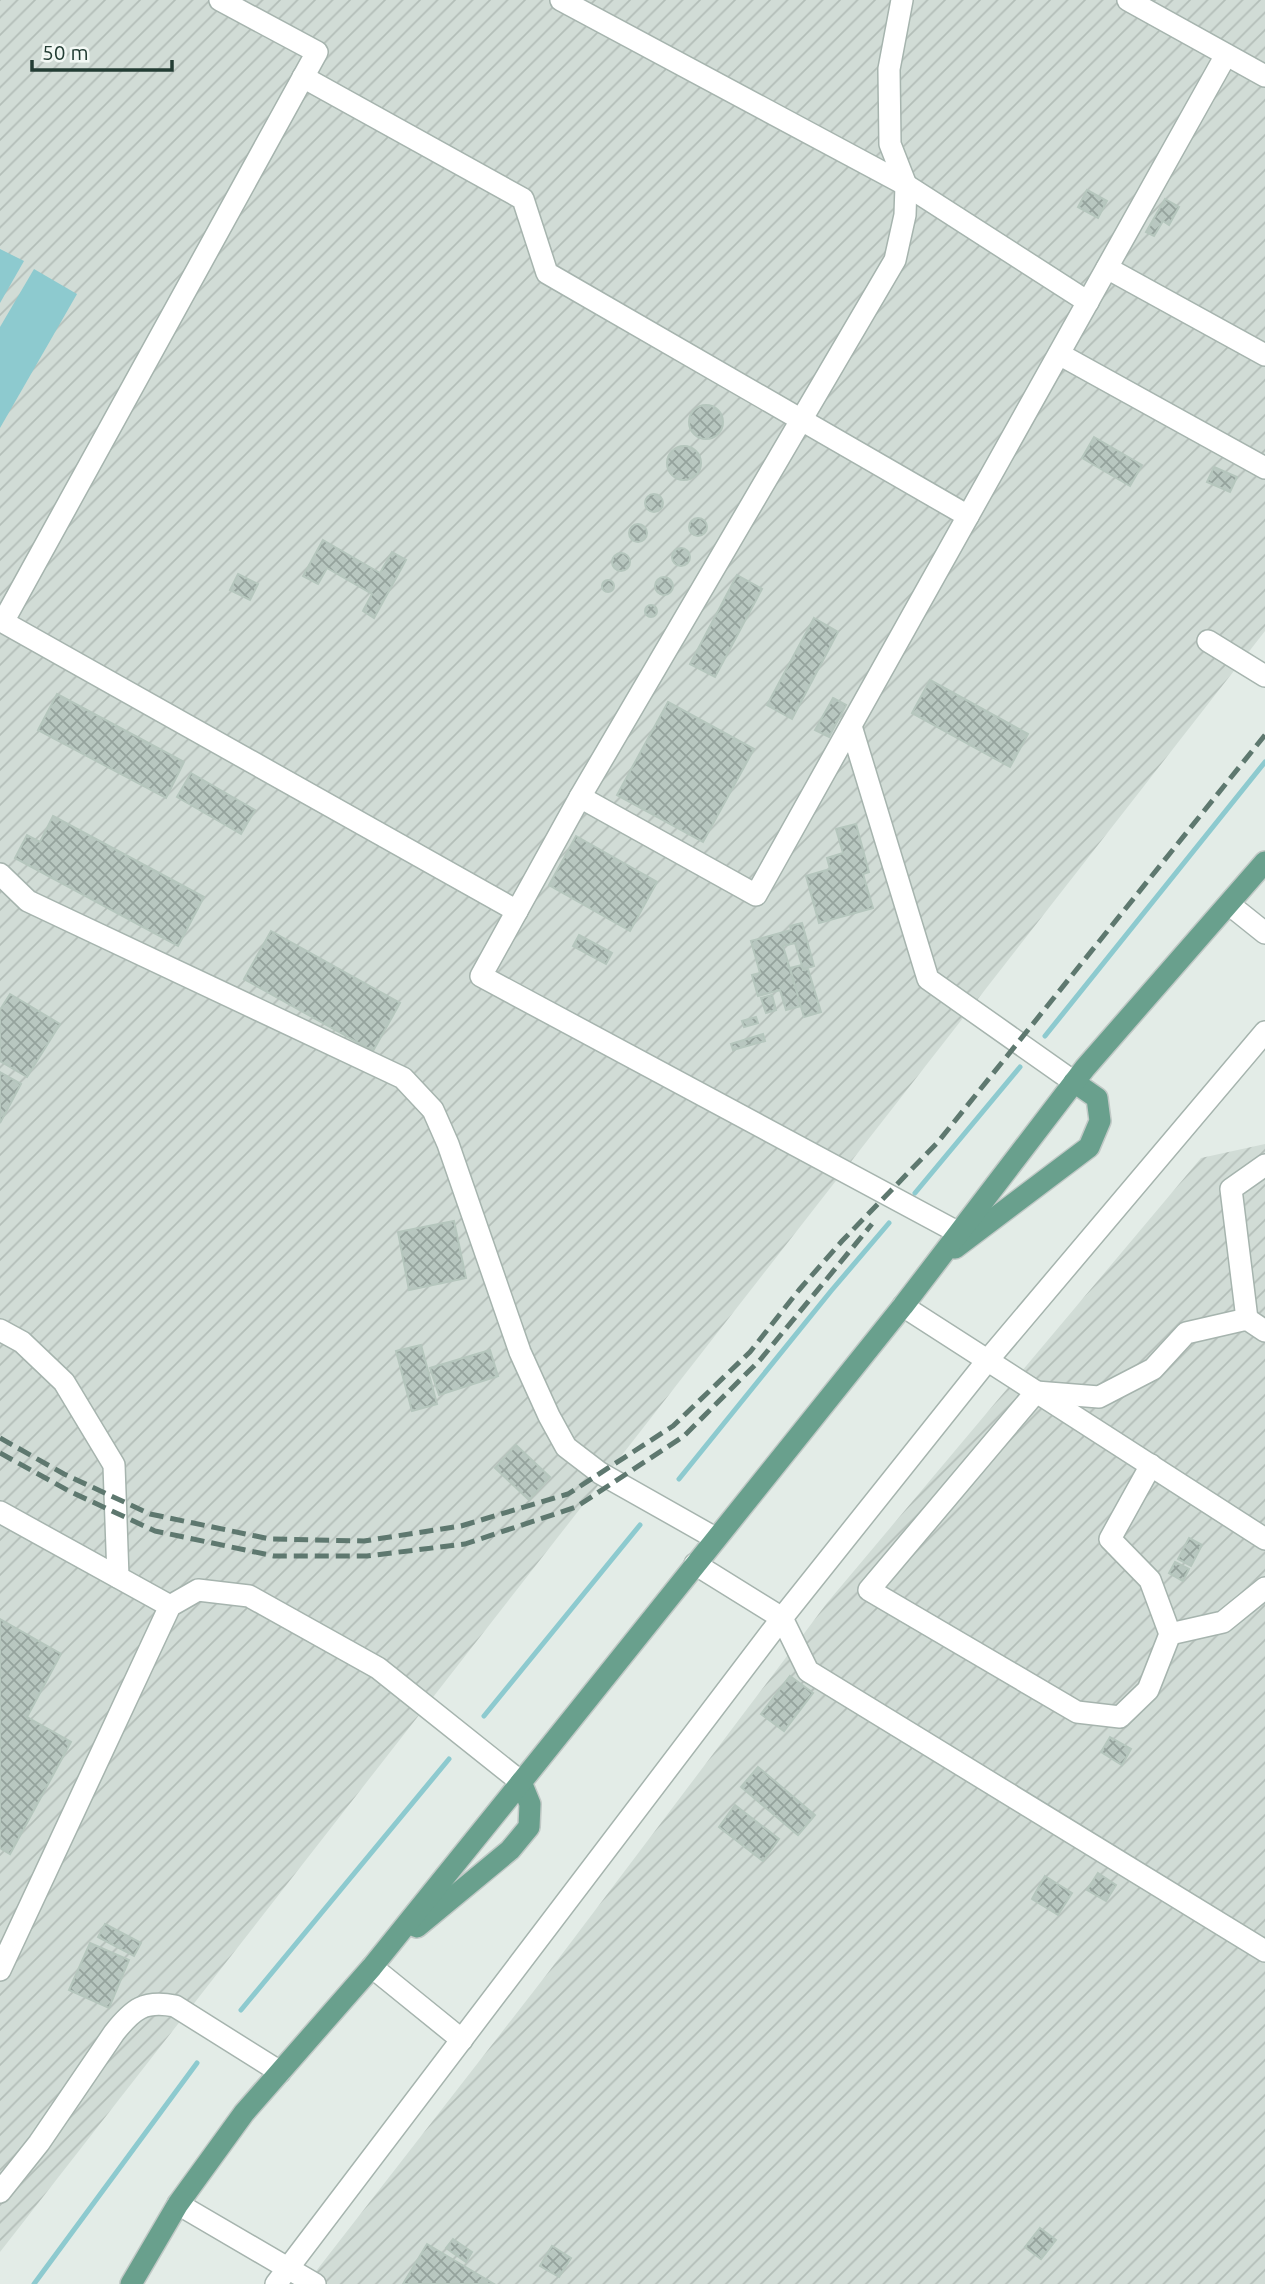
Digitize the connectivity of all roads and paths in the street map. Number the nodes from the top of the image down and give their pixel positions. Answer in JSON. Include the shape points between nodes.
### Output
{"nodes":[{"id":1,"x":220,"y":0,"type":"edge"},
{"id":2,"x":561,"y":0,"type":"edge"},
{"id":3,"x":902,"y":0,"type":"edge"},
{"id":4,"x":1128,"y":0,"type":"edge"},
{"id":5,"x":1227,"y":55,"type":"junction"},
{"id":6,"x":1265,"y":76,"type":"edge"},
{"id":7,"x":303,"y":77,"type":"junction"},
{"id":8,"x":906,"y":185,"type":"junction"},
{"id":9,"x":1107,"y":268,"type":"junction"},
{"id":10,"x":1088,"y":302,"type":"junction"},
{"id":11,"x":1059,"y":354,"type":"junction"},
{"id":12,"x":1265,"y":355,"type":"edge"},
{"id":13,"x":802,"y":420,"type":"junction"},
{"id":14,"x":1265,"y":468,"type":"edge"},
{"id":15,"x":968,"y":516,"type":"junction"},
{"id":16,"x":1208,"y":641,"type":"dead end"},
{"id":17,"x":1265,"y":676,"type":"edge"},
{"id":18,"x":851,"y":726,"type":"junction"},
{"id":19,"x":580,"y":797,"type":"junction"},
{"id":20,"x":1265,"y":862,"type":"edge"},
{"id":21,"x":0,"y":874,"type":"edge"},
{"id":22,"x":1230,"y":905,"type":"junction"},
{"id":23,"x":517,"y":911,"type":"junction"},
{"id":24,"x":1265,"y":933,"type":"edge"},
{"id":25,"x":1265,"y":1032,"type":"edge"},
{"id":26,"x":1074,"y":1082,"type":"junction"},
{"id":27,"x":1265,"y":1165,"type":"edge"},
{"id":28,"x":959,"y":1233,"type":"junction"},
{"id":29,"x":937,"y":1262,"type":"junction"},
{"id":30,"x":903,"y":1306,"type":"junction"},
{"id":31,"x":1247,"y":1320,"type":"junction"},
{"id":32,"x":0,"y":1330,"type":"edge"},
{"id":33,"x":1265,"y":1331,"type":"edge"},
{"id":34,"x":987,"y":1362,"type":"junction"},
{"id":35,"x":1036,"y":1392,"type":"junction"},
{"id":36,"x":1151,"y":1465,"type":"junction"},
{"id":37,"x":0,"y":1512,"type":"edge"},
{"id":38,"x":715,"y":1538,"type":"junction"},
{"id":39,"x":1265,"y":1539,"type":"edge"},
{"id":40,"x":695,"y":1564,"type":"junction"},
{"id":41,"x":118,"y":1577,"type":"junction"},
{"id":42,"x":1265,"y":1588,"type":"edge"},
{"id":43,"x":170,"y":1606,"type":"junction"},
{"id":44,"x":782,"y":1618,"type":"junction"},
{"id":45,"x":1170,"y":1634,"type":"junction"},
{"id":46,"x":522,"y":1782,"type":"junction"},
{"id":47,"x":1265,"y":1951,"type":"edge"},
{"id":48,"x":376,"y":1962,"type":"junction"},
{"id":49,"x":0,"y":1970,"type":"edge"},
{"id":50,"x":462,"y":2040,"type":"junction"},
{"id":51,"x":280,"y":2072,"type":"junction"},
{"id":52,"x":0,"y":2192,"type":"edge"},
{"id":53,"x":178,"y":2204,"type":"junction"},
{"id":54,"x":283,"y":2276,"type":"edge"},
{"id":55,"x":131,"y":2284,"type":"edge"},
{"id":56,"x":315,"y":2284,"type":"edge"}],
"edges":[{"from":1,"to":7,"type":"lane","via":[[317,52]]},
{"from":2,"to":8,"type":"lane"},
{"from":3,"to":8,"type":"lane","via":[[889,69],[890,144]]},
{"from":4,"to":5,"type":"lane"},
{"from":5,"to":6,"type":"lane"},
{"from":5,"to":9,"type":"lane"},
{"from":7,"to":13,"type":"lane","via":[[523,199],[547,273]]},
{"from":7,"to":23,"type":"lane","via":[[3,622]]},
{"from":8,"to":10,"type":"lane"},
{"from":8,"to":13,"type":"lane","via":[[895,260]]},
{"from":9,"to":10,"type":"lane"},
{"from":9,"to":12,"type":"lane"},
{"from":10,"to":11,"type":"lane"},
{"from":11,"to":14,"type":"lane"},
{"from":11,"to":15,"type":"lane"},
{"from":13,"to":15,"type":"lane"},
{"from":13,"to":19,"type":"lane"},
{"from":15,"to":18,"type":"lane"},
{"from":16,"to":17,"type":"lane"},
{"from":18,"to":19,"type":"lane","via":[[756,895]]},
{"from":18,"to":26,"type":"lane","via":[[928,979]]},
{"from":19,"to":23,"type":"lane"},
{"from":20,"to":22,"type":"main road"},
{"from":21,"to":38,"type":"lane","via":[[28,901],[403,1078],[433,1110],[520,1352],[566,1447],[600,1473]]},
{"from":22,"to":24,"type":"lane"},
{"from":22,"to":26,"type":"main road"},
{"from":23,"to":28,"type":"lane","via":[[481,976]]},
{"from":25,"to":34,"type":"lane"},
{"from":26,"to":28,"type":"main road"},
{"from":26,"to":29,"type":"main road","via":[[1097,1098],[1100,1121],[1089,1147]]},
{"from":27,"to":31,"type":"lane","via":[[1231,1189]]},
{"from":28,"to":29,"type":"main road"},
{"from":29,"to":30,"type":"main road"},
{"from":30,"to":34,"type":"lane"},
{"from":30,"to":38,"type":"main road"},
{"from":31,"to":33,"type":"lane"},
{"from":31,"to":35,"type":"lane","via":[[1186,1333],[1153,1369],[1099,1397]]},
{"from":32,"to":41,"type":"lane","via":[[22,1342],[64,1382],[114,1465]]},
{"from":34,"to":35,"type":"lane"},
{"from":34,"to":44,"type":"lane"},
{"from":35,"to":36,"type":"lane"},
{"from":35,"to":45,"type":"lane","via":[[869,1590],[1077,1712],[1120,1717],[1148,1690]]},
{"from":36,"to":39,"type":"lane"},
{"from":36,"to":45,"type":"lane","via":[[1110,1539],[1150,1580]]},
{"from":37,"to":41,"type":"lane"},
{"from":38,"to":40,"type":"main road"},
{"from":40,"to":44,"type":"lane"},
{"from":40,"to":46,"type":"main road"},
{"from":41,"to":43,"type":"lane"},
{"from":42,"to":45,"type":"lane","via":[[1223,1622]]},
{"from":43,"to":46,"type":"lane","via":[[198,1590],[249,1596],[379,1668]]},
{"from":43,"to":49,"type":"lane"},
{"from":44,"to":47,"type":"lane","via":[[808,1671]]},
{"from":44,"to":50,"type":"lane"},
{"from":46,"to":48,"type":"main road"},
{"from":46,"to":48,"type":"main road","via":[[530,1804],[529,1827],[510,1850]]},
{"from":48,"to":50,"type":"lane"},
{"from":48,"to":51,"type":"main road"},
{"from":50,"to":54,"type":"lane"},
{"from":51,"to":52,"type":"lane","via":[[175,2006],[147,2005],[114,2033]]},
{"from":51,"to":53,"type":"main road"},
{"from":53,"to":54,"type":"lane"},
{"from":53,"to":55,"type":"main road"},
{"from":54,"to":56,"type":"lane"}]}
